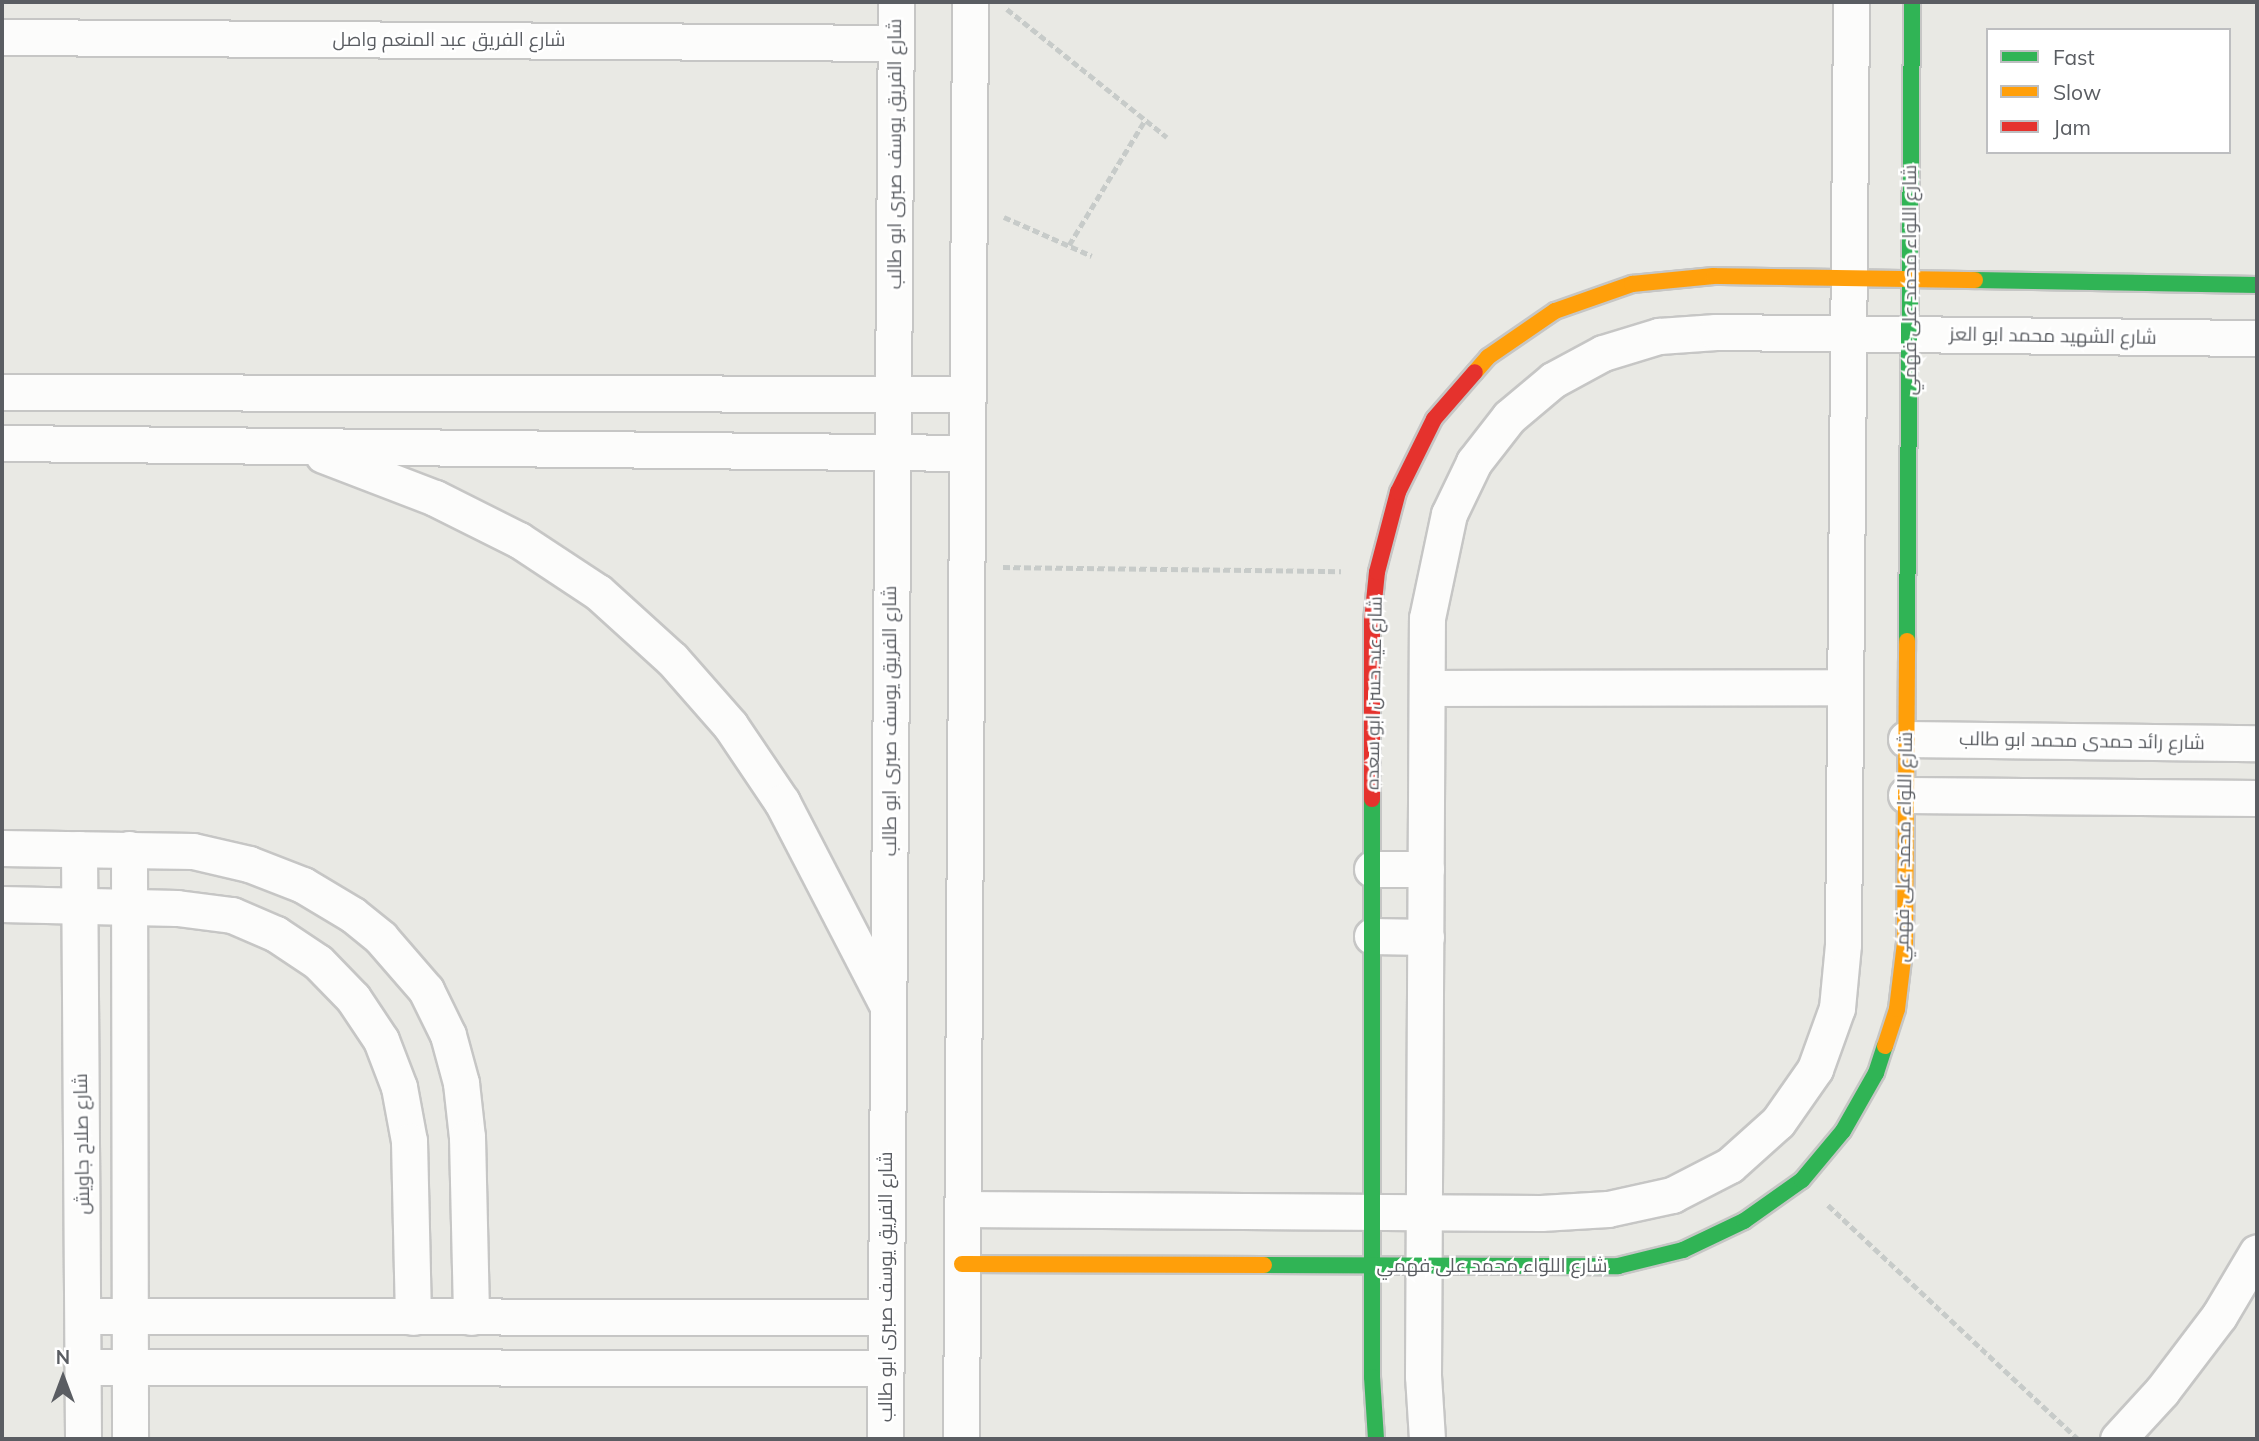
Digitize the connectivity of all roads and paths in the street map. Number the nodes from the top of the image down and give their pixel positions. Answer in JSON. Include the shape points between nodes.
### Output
{"nodes":[{"id":1,"x":896,"y":2,"type":"edge"},
{"id":2,"x":970,"y":2,"type":"edge"},
{"id":3,"x":998,"y":2,"type":"edge"},
{"id":4,"x":1850,"y":2,"type":"edge"},
{"id":5,"x":1912,"y":2,"type":"edge"},
{"id":6,"x":2,"y":37,"type":"edge"},
{"id":7,"x":895,"y":43,"type":"junction"},
{"id":8,"x":1145,"y":120,"type":"junction"},
{"id":9,"x":1167,"y":137,"type":"dead end"},
{"id":10,"x":968,"y":201,"type":"junction"},
{"id":11,"x":1069,"y":246,"type":"junction"},
{"id":12,"x":1092,"y":256,"type":"dead end"},
{"id":13,"x":1848,"y":280,"type":"junction"},
{"id":14,"x":1910,"y":281,"type":"junction"},
{"id":15,"x":2257,"y":285,"type":"edge"},
{"id":16,"x":1848,"y":334,"type":"junction"},
{"id":17,"x":1910,"y":334,"type":"junction"},
{"id":18,"x":2257,"y":338,"type":"edge"},
{"id":19,"x":2,"y":392,"type":"edge"},
{"id":20,"x":893,"y":394,"type":"junction"},
{"id":21,"x":967,"y":394,"type":"junction"},
{"id":22,"x":2,"y":443,"type":"edge"},
{"id":23,"x":300,"y":446,"type":"junction"},
{"id":24,"x":893,"y":452,"type":"junction"},
{"id":25,"x":967,"y":453,"type":"junction"},
{"id":26,"x":967,"y":567,"type":"junction"},
{"id":27,"x":1377,"y":572,"type":"junction"},
{"id":28,"x":1844,"y":687,"type":"junction"},
{"id":29,"x":1427,"y":688,"type":"junction"},
{"id":30,"x":1906,"y":740,"type":"junction"},
{"id":31,"x":2257,"y":743,"type":"edge"},
{"id":32,"x":1906,"y":795,"type":"junction"},
{"id":33,"x":2257,"y":798,"type":"edge"},
{"id":34,"x":2,"y":848,"type":"edge"},
{"id":35,"x":79,"y":849,"type":"junction"},
{"id":36,"x":129,"y":849,"type":"junction"},
{"id":37,"x":1372,"y":869,"type":"junction"},
{"id":38,"x":1426,"y":869,"type":"junction"},
{"id":39,"x":2,"y":904,"type":"edge"},
{"id":40,"x":80,"y":905,"type":"junction"},
{"id":41,"x":130,"y":907,"type":"junction"},
{"id":42,"x":1372,"y":936,"type":"junction"},
{"id":43,"x":1426,"y":937,"type":"junction"},
{"id":44,"x":888,"y":1008,"type":"junction"},
{"id":45,"x":1802,"y":1180,"type":"junction"},
{"id":46,"x":962,"y":1209,"type":"junction"},
{"id":47,"x":1372,"y":1212,"type":"junction"},
{"id":48,"x":1424,"y":1212,"type":"junction"},
{"id":49,"x":2257,"y":1252,"type":"edge"},
{"id":50,"x":962,"y":1264,"type":"junction"},
{"id":51,"x":1373,"y":1267,"type":"junction"},
{"id":52,"x":1424,"y":1267,"type":"junction"},
{"id":53,"x":84,"y":1316,"type":"junction"},
{"id":54,"x":131,"y":1316,"type":"junction"},
{"id":55,"x":412,"y":1317,"type":"junction"},
{"id":56,"x":471,"y":1317,"type":"junction"},
{"id":57,"x":886,"y":1317,"type":"junction"},
{"id":58,"x":84,"y":1367,"type":"junction"},
{"id":59,"x":130,"y":1367,"type":"junction"},
{"id":60,"x":886,"y":1368,"type":"junction"},
{"id":61,"x":83,"y":1439,"type":"edge"},
{"id":62,"x":130,"y":1439,"type":"edge"},
{"id":63,"x":885,"y":1439,"type":"edge"},
{"id":64,"x":961,"y":1439,"type":"edge"},
{"id":65,"x":1376,"y":1439,"type":"edge"},
{"id":66,"x":1427,"y":1439,"type":"edge"},
{"id":67,"x":2078,"y":1439,"type":"edge"},
{"id":68,"x":2118,"y":1439,"type":"edge"}],
"edges":[{"from":1,"to":7,"type":"street","name":"شارع الفريق يوسف صبرى ابو طالب"},
{"from":2,"to":10,"type":"street"},
{"from":3,"to":8,"type":"path"},
{"from":4,"to":13,"type":"street"},
{"from":5,"to":14,"type":"street","name":"شارع اللواء محمد على فهمي"},
{"from":6,"to":7,"type":"street","name":"شارع الفريق عبد المنعم واصل"},
{"from":7,"to":20,"type":"street","name":"شارع الفريق يوسف صبرى ابو طالب"},
{"from":8,"to":9,"type":"path"},
{"from":8,"to":11,"type":"path"},
{"from":10,"to":11,"type":"path"},
{"from":10,"to":21,"type":"street"},
{"from":11,"to":12,"type":"path"},
{"from":13,"to":14,"type":"street"},
{"from":13,"to":16,"type":"street"},
{"from":13,"to":27,"type":"street","name":"شارع عيد حسن ابو سعده","via":[[1714,276],[1632,284],[1555,311],[1488,357],[1434,419],[1398,492]]},
{"from":14,"to":15,"type":"street"},
{"from":14,"to":17,"type":"street","name":"شارع اللواء محمد على فهمي"},
{"from":16,"to":17,"type":"street","name":"شارع الشهيد محمد ابو العز"},
{"from":16,"to":28,"type":"street"},
{"from":16,"to":29,"type":"street","via":[[1659,336],[1603,353],[1544,387],[1509,417],[1474,462],[1449,514],[1427,618]]},
{"from":17,"to":18,"type":"street","name":"شارع الشهيد محمد ابو العز"},
{"from":17,"to":30,"type":"street","name":"شارع اللواء محمد على فهمي"},
{"from":19,"to":20,"type":"street"},
{"from":20,"to":21,"type":"street"},
{"from":20,"to":24,"type":"street","name":"شارع الفريق يوسف صبرى ابو طالب"},
{"from":21,"to":25,"type":"street"},
{"from":22,"to":23,"type":"street"},
{"from":23,"to":24,"type":"street"},
{"from":23,"to":44,"type":"street","via":[[435,498],[519,540],[598,593],[672,659],[730,725],[782,802]]},
{"from":24,"to":25,"type":"street"},
{"from":24,"to":44,"type":"street","name":"شارع الفريق يوسف صبرى ابو طالب"},
{"from":25,"to":26,"type":"street"},
{"from":26,"to":27,"type":"path"},
{"from":26,"to":46,"type":"street"},
{"from":27,"to":37,"type":"street","name":"شارع عيد حسن ابو سعده","via":[[1372,621]]},
{"from":28,"to":29,"type":"street"},
{"from":28,"to":48,"type":"street","via":[[1843,944],[1837,1008],[1815,1069],[1778,1122],[1730,1165],[1672,1195],[1608,1209]]},
{"from":29,"to":38,"type":"street"},
{"from":30,"to":31,"type":"street","name":"شارع رائد حمدى محمد ابو طالب"},
{"from":30,"to":32,"type":"street","name":"شارع اللواء محمد على فهمي"},
{"from":32,"to":33,"type":"street"},
{"from":32,"to":45,"type":"street","name":"شارع اللواء محمد على فهمي","via":[[1905,943],[1897,1009],[1876,1073],[1843,1131]]},
{"from":34,"to":35,"type":"street"},
{"from":35,"to":36,"type":"street"},
{"from":35,"to":40,"type":"street","name":"شارع صلاح جاويش"},
{"from":36,"to":41,"type":"street"},
{"from":36,"to":56,"type":"street","via":[[193,851],[249,864],[303,885],[381,938],[426,990],[448,1035],[461,1083],[467,1137]]},
{"from":37,"to":38,"type":"street"},
{"from":37,"to":42,"type":"street","name":"شارع عيد حسن ابو سعده"},
{"from":38,"to":43,"type":"street"},
{"from":39,"to":40,"type":"street"},
{"from":40,"to":41,"type":"street"},
{"from":40,"to":53,"type":"street","name":"شارع صلاح جاويش"},
{"from":41,"to":54,"type":"street"},
{"from":41,"to":55,"type":"street","via":[[232,915],[276,934],[318,962],[353,998],[381,1040],[399,1087],[409,1141]]},
{"from":42,"to":43,"type":"street"},
{"from":42,"to":47,"type":"street","name":"شارع عيد حسن ابو سعده"},
{"from":43,"to":48,"type":"street"},
{"from":44,"to":57,"type":"street","name":"شارع الفريق يوسف صبرى ابو طالب"},
{"from":45,"to":52,"type":"street","name":"شارع اللواء محمد على فهمي","via":[[1744,1222],[1696,1244],[1618,1266]]},
{"from":45,"to":67,"type":"path"},
{"from":46,"to":47,"type":"street"},
{"from":46,"to":50,"type":"street"},
{"from":47,"to":48,"type":"street"},
{"from":47,"to":51,"type":"street","name":"شارع عيد حسن ابو سعده"},
{"from":48,"to":52,"type":"street"},
{"from":49,"to":68,"type":"street","via":[[2219,1316],[2162,1391]]},
{"from":50,"to":51,"type":"street","name":"شارع اللواء محمد على فهمي"},
{"from":50,"to":64,"type":"street"},
{"from":51,"to":52,"type":"street","name":"شارع اللواء محمد على فهمي"},
{"from":51,"to":65,"type":"street","name":"شارع عيد حسن ابو سعده"},
{"from":52,"to":66,"type":"street"},
{"from":53,"to":54,"type":"street"},
{"from":53,"to":58,"type":"street","name":"شارع صلاح جاويش"},
{"from":54,"to":55,"type":"street"},
{"from":54,"to":59,"type":"street"},
{"from":55,"to":56,"type":"street"},
{"from":56,"to":57,"type":"street"},
{"from":57,"to":60,"type":"street","name":"شارع الفريق يوسف صبرى ابو طالب"},
{"from":58,"to":59,"type":"street"},
{"from":58,"to":61,"type":"street","name":"شارع صلاح جاويش"},
{"from":59,"to":60,"type":"street"},
{"from":59,"to":62,"type":"street"},
{"from":60,"to":63,"type":"street","name":"شارع الفريق يوسف صبرى ابو طالب"}]}
